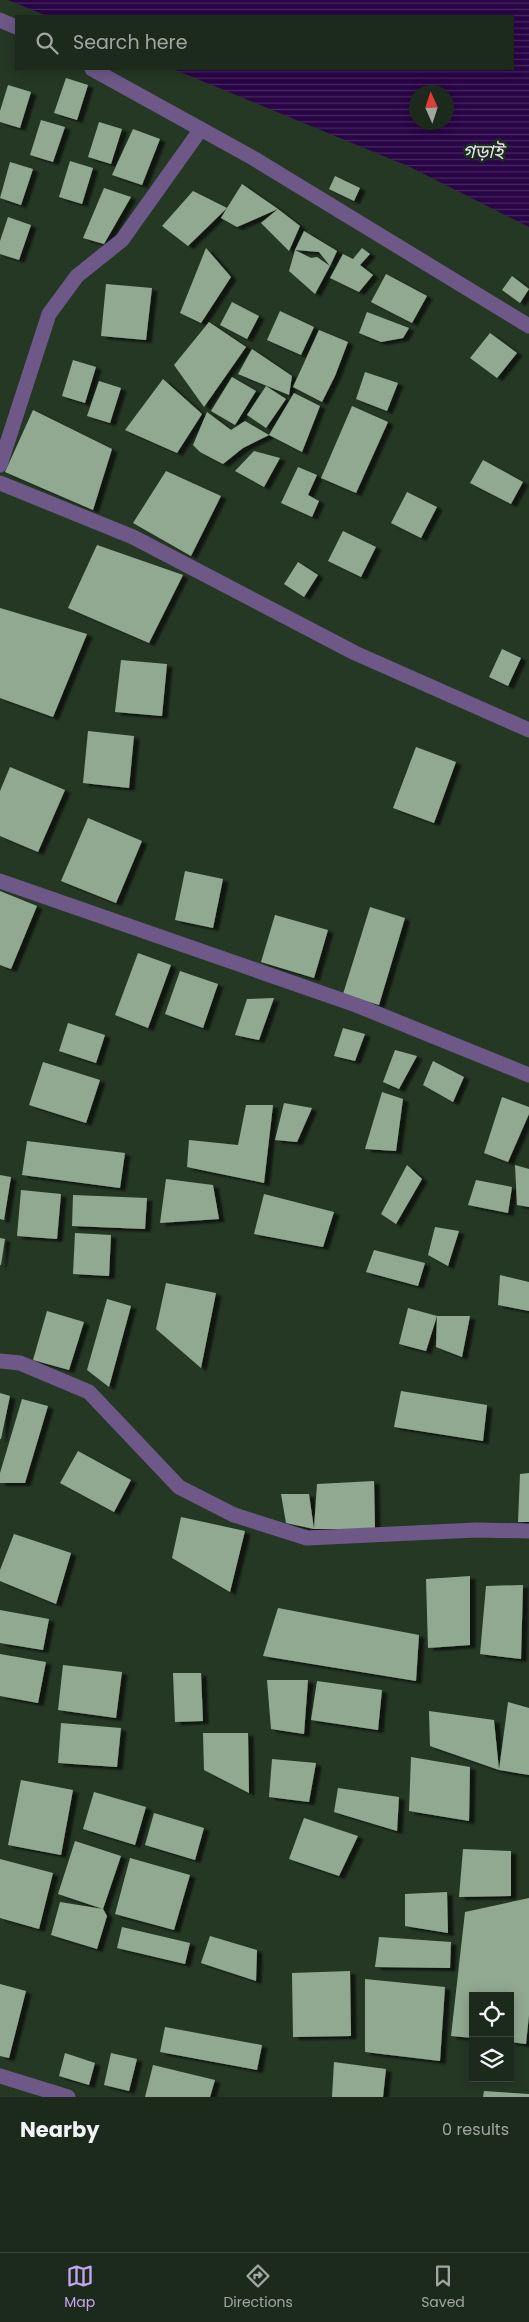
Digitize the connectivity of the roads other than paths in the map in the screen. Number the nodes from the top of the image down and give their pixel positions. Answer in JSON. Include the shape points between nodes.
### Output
{"nodes":[{"id":1,"x":0,"y":20,"type":"edge"},
{"id":2,"x":15,"y":27,"type":"edge"},
{"id":3,"x":94,"y":70,"type":"edge"},
{"id":4,"x":202,"y":129,"type":"junction"},
{"id":5,"x":529,"y":326,"type":"edge"},
{"id":6,"x":0,"y":465,"type":"edge"},
{"id":7,"x":0,"y":483,"type":"edge"},
{"id":8,"x":529,"y":730,"type":"edge"},
{"id":9,"x":0,"y":881,"type":"edge"},
{"id":10,"x":529,"y":1075,"type":"edge"},
{"id":11,"x":0,"y":1362,"type":"edge"},
{"id":12,"x":529,"y":1531,"type":"edge"},
{"id":13,"x":0,"y":2076,"type":"edge"},
{"id":14,"x":68,"y":2097,"type":"edge"}],
"edges":[{"from":1,"to":2,"type":"street"},
{"from":3,"to":4,"type":"street"},
{"from":4,"to":5,"type":"street"},
{"from":4,"to":6,"type":"street","via":[[122,240],[77,276],[49,314]]},
{"from":7,"to":8,"type":"street","via":[[133,537],[355,653]]},
{"from":9,"to":10,"type":"street","via":[[356,1005]]},
{"from":11,"to":12,"type":"street","via":[[20,1363],[90,1392],[180,1486],[234,1515],[307,1538],[476,1530]]},
{"from":13,"to":14,"type":"street"}]}
